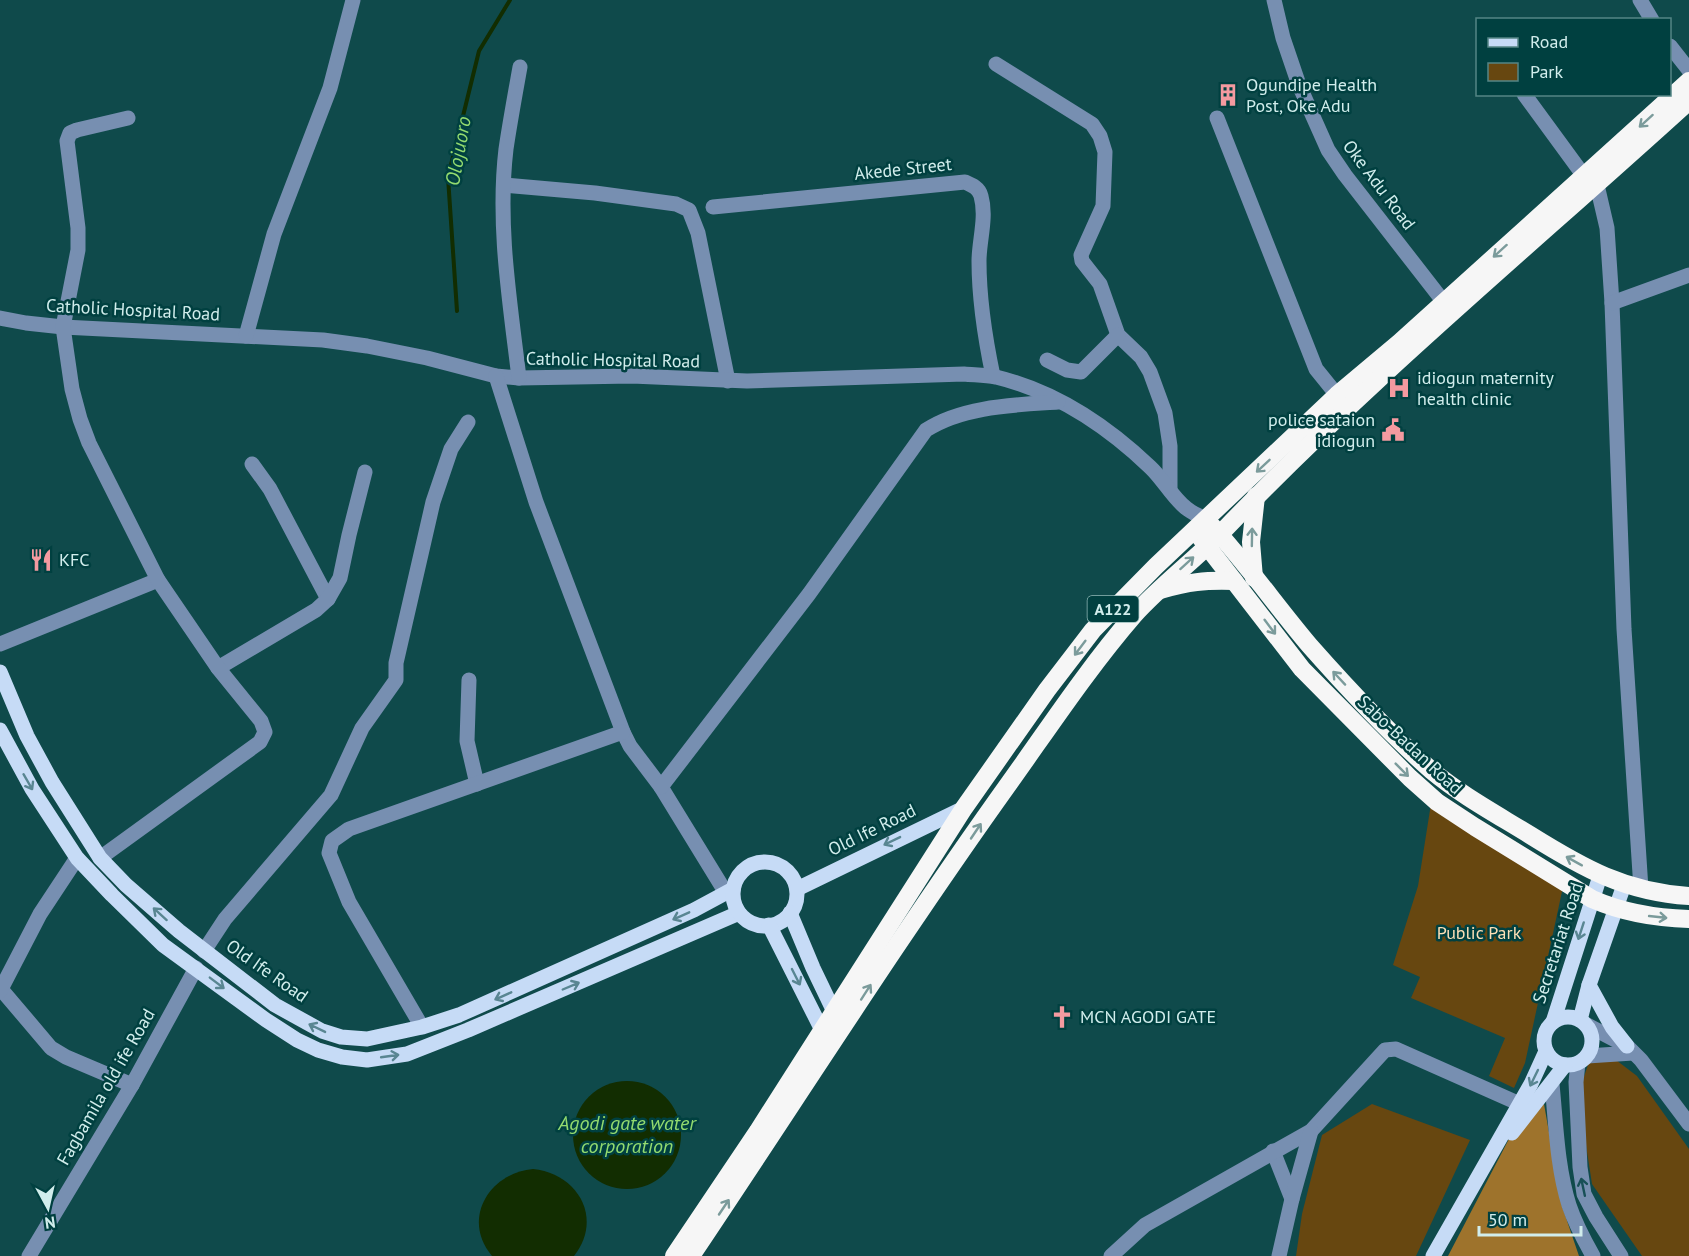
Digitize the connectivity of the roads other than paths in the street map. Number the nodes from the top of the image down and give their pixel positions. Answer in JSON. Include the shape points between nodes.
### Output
{"nodes":[{"id":1,"x":353,"y":0,"type":"edge"},
{"id":2,"x":1274,"y":0,"type":"edge"},
{"id":3,"x":1640,"y":0,"type":"edge"},
{"id":4,"x":1651,"y":18,"type":"edge"},
{"id":5,"x":1671,"y":47,"type":"edge"},
{"id":6,"x":996,"y":64,"type":"dead end"},
{"id":7,"x":520,"y":68,"type":"dead end"},
{"id":8,"x":1689,"y":70,"type":"edge"},
{"id":9,"x":1689,"y":81,"type":"edge"},
{"id":10,"x":1526,"y":96,"type":"edge"},
{"id":11,"x":1689,"y":101,"type":"edge"},
{"id":12,"x":128,"y":118,"type":"dead end"},
{"id":13,"x":1217,"y":118,"type":"dead end"},
{"id":14,"x":1591,"y":180,"type":"junction"},
{"id":15,"x":504,"y":185,"type":"junction"},
{"id":16,"x":713,"y":207,"type":"dead end"},
{"id":17,"x":1689,"y":275,"type":"edge"},
{"id":18,"x":1612,"y":303,"type":"junction"},
{"id":19,"x":1448,"y":307,"type":"junction"},
{"id":20,"x":0,"y":318,"type":"edge"},
{"id":21,"x":63,"y":327,"type":"junction"},
{"id":22,"x":1118,"y":335,"type":"junction"},
{"id":23,"x":246,"y":336,"type":"junction"},
{"id":24,"x":1047,"y":360,"type":"dead end"},
{"id":25,"x":496,"y":376,"type":"junction"},
{"id":26,"x":993,"y":376,"type":"junction"},
{"id":27,"x":519,"y":378,"type":"junction"},
{"id":28,"x":728,"y":381,"type":"junction"},
{"id":29,"x":1337,"y":395,"type":"junction"},
{"id":30,"x":1061,"y":402,"type":"junction"},
{"id":31,"x":468,"y":422,"type":"dead end"},
{"id":32,"x":252,"y":464,"type":"dead end"},
{"id":33,"x":365,"y":472,"type":"dead end"},
{"id":34,"x":1170,"y":490,"type":"junction"},
{"id":35,"x":1256,"y":496,"type":"junction"},
{"id":36,"x":1200,"y":526,"type":"junction"},
{"id":37,"x":1213,"y":540,"type":"junction"},
{"id":38,"x":158,"y":580,"type":"junction"},
{"id":39,"x":1234,"y":581,"type":"junction"},
{"id":40,"x":1256,"y":590,"type":"junction"},
{"id":41,"x":1156,"y":592,"type":"junction"},
{"id":42,"x":328,"y":599,"type":"junction"},
{"id":43,"x":0,"y":644,"type":"edge"},
{"id":44,"x":218,"y":668,"type":"junction"},
{"id":45,"x":0,"y":672,"type":"edge"},
{"id":46,"x":469,"y":680,"type":"dead end"},
{"id":47,"x":0,"y":730,"type":"edge"},
{"id":48,"x":623,"y":732,"type":"junction"},
{"id":49,"x":27,"y":736,"type":"junction"},
{"id":50,"x":7,"y":747,"type":"junction"},
{"id":51,"x":477,"y":784,"type":"junction"},
{"id":52,"x":661,"y":787,"type":"junction"},
{"id":53,"x":964,"y":808,"type":"junction"},
{"id":54,"x":77,"y":858,"type":"junction"},
{"id":55,"x":100,"y":858,"type":"junction"},
{"id":56,"x":1600,"y":876,"type":"junction"},
{"id":57,"x":1632,"y":887,"type":"junction"},
{"id":58,"x":797,"y":889,"type":"junction"},
{"id":59,"x":730,"y":891,"type":"junction"},
{"id":60,"x":1689,"y":896,"type":"edge"},
{"id":61,"x":1592,"y":899,"type":"junction"},
{"id":62,"x":1616,"y":909,"type":"junction"},
{"id":63,"x":739,"y":913,"type":"junction"},
{"id":64,"x":790,"y":913,"type":"junction"},
{"id":65,"x":1689,"y":919,"type":"edge"},
{"id":66,"x":769,"y":925,"type":"junction"},
{"id":67,"x":204,"y":951,"type":"junction"},
{"id":68,"x":196,"y":968,"type":"junction"},
{"id":69,"x":1589,"y":985,"type":"junction"},
{"id":70,"x":0,"y":990,"type":"edge"},
{"id":71,"x":838,"y":1020,"type":"junction"},
{"id":72,"x":1554,"y":1022,"type":"junction"},
{"id":73,"x":1582,"y":1022,"type":"junction"},
{"id":74,"x":422,"y":1028,"type":"junction"},
{"id":75,"x":822,"y":1030,"type":"junction"},
{"id":76,"x":830,"y":1047,"type":"junction"},
{"id":77,"x":1630,"y":1050,"type":"junction"},
{"id":78,"x":1546,"y":1052,"type":"junction"},
{"id":79,"x":1577,"y":1062,"type":"junction"},
{"id":80,"x":1552,"y":1084,"type":"junction"},
{"id":81,"x":132,"y":1085,"type":"junction"},
{"id":82,"x":1520,"y":1104,"type":"junction"},
{"id":83,"x":1689,"y":1124,"type":"edge"},
{"id":84,"x":1311,"y":1131,"type":"junction"},
{"id":85,"x":1273,"y":1151,"type":"junction"},
{"id":86,"x":1292,"y":1199,"type":"junction"},
{"id":87,"x":29,"y":1256,"type":"edge"},
{"id":88,"x":674,"y":1256,"type":"edge"},
{"id":89,"x":692,"y":1256,"type":"edge"},
{"id":90,"x":1111,"y":1256,"type":"edge"},
{"id":91,"x":1279,"y":1256,"type":"edge"},
{"id":92,"x":1433,"y":1256,"type":"edge"},
{"id":93,"x":1444,"y":1256,"type":"edge"},
{"id":94,"x":1593,"y":1256,"type":"edge"},
{"id":95,"x":1621,"y":1256,"type":"edge"}],
"edges":[{"from":1,"to":23,"type":"street","via":[[330,88],[274,234]]},
{"from":2,"to":19,"type":"street","name":"Oke Adu Road","via":[[1299,85],[1328,150]]},
{"from":3,"to":4,"type":"street"},
{"from":5,"to":8,"type":"street"},
{"from":6,"to":22,"type":"street","via":[[1092,124],[1101,136],[1105,152],[1103,207],[1081,255],[1100,284]]},
{"from":7,"to":15,"type":"street"},
{"from":9,"to":14,"type":"highway","number":"A122","one_way":true},
{"from":10,"to":14,"type":"street"},
{"from":11,"to":14,"type":"highway","number":"A122"},
{"from":12,"to":21,"type":"street","via":[[77,130],[67,141],[78,250]]},
{"from":13,"to":29,"type":"street","via":[[1316,369]]},
{"from":14,"to":18,"type":"street","via":[[1606,222]]},
{"from":14,"to":19,"type":"highway","number":"A122"},
{"from":15,"to":27,"type":"street","via":[[506,265]]},
{"from":15,"to":28,"type":"street","via":[[595,193],[676,204],[689,210],[698,233]]},
{"from":16,"to":26,"type":"street","name":"Akede Street","via":[[965,182],[976,187],[983,210],[979,293]]},
{"from":17,"to":18,"type":"street"},
{"from":18,"to":57,"type":"street"},
{"from":19,"to":29,"type":"highway","number":"A122"},
{"from":19,"to":35,"type":"highway","number":"A122"},
{"from":20,"to":21,"type":"street","name":"Catholic Hospital Road"},
{"from":21,"to":23,"type":"street","name":"Catholic Hospital Road"},
{"from":21,"to":38,"type":"street","via":[[72,389],[83,427]]},
{"from":22,"to":24,"type":"street","via":[[1080,372]]},
{"from":22,"to":34,"type":"street","via":[[1141,357],[1165,413]]},
{"from":23,"to":25,"type":"street","name":"Catholic Hospital Road","via":[[367,346]]},
{"from":25,"to":27,"type":"street","name":"Catholic Hospital Road"},
{"from":25,"to":48,"type":"street","via":[[536,502]]},
{"from":26,"to":28,"type":"street","name":"Catholic Hospital Road"},
{"from":26,"to":30,"type":"street","name":"Catholic Hospital Road"},
{"from":27,"to":28,"type":"street","name":"Catholic Hospital Road","via":[[606,376]]},
{"from":29,"to":36,"type":"highway","number":"A122","one_way":true},
{"from":30,"to":34,"type":"street","name":"Catholic Hospital Road","via":[[1122,441]]},
{"from":30,"to":52,"type":"street","via":[[987,409],[948,418],[926,430],[809,594]]},
{"from":31,"to":67,"type":"street","via":[[451,449],[433,502],[396,663],[396,680],[362,728],[331,795],[225,920]]},
{"from":32,"to":42,"type":"street","via":[[270,489]]},
{"from":33,"to":42,"type":"street","via":[[340,578]]},
{"from":34,"to":36,"type":"street","name":"Catholic Hospital Road"},
{"from":35,"to":37,"type":"highway","number":"A122"},
{"from":40,"to":35,"type":"highway","one_way":true,"via":[[1251,542]]},
{"from":36,"to":37,"type":"highway","name":"Sabo-Badan Road"},
{"from":36,"to":53,"type":"highway","number":"A122","one_way":true,"via":[[1093,630]]},
{"from":37,"to":39,"type":"highway","name":"Sabo-Badan Road"},
{"from":37,"to":40,"type":"highway","name":"Sabo-Badan Road"},
{"from":41,"to":37,"type":"highway","number":"A122","one_way":true},
{"from":38,"to":43,"type":"street"},
{"from":38,"to":44,"type":"street"},
{"from":39,"to":40,"type":"highway","name":"Sabo-Badan Road"},
{"from":39,"to":41,"type":"highway","via":[[1188,582]]},
{"from":56,"to":40,"type":"highway","name":"Sabo-Badan Road","one_way":true,"via":[[1469,798],[1432,770]]},
{"from":40,"to":61,"type":"highway","name":"Sabo-Badan Road","one_way":true,"via":[[1302,669],[1410,778],[1437,802]]},
{"from":71,"to":41,"type":"highway","number":"A122","one_way":true,"via":[[1095,664]]},
{"from":42,"to":44,"type":"street"},
{"from":44,"to":55,"type":"street","via":[[261,721],[265,732],[260,741]]},
{"from":45,"to":49,"type":"main road","name":"Old Ife Road"},
{"from":46,"to":51,"type":"street","via":[[467,741]]},
{"from":47,"to":50,"type":"main road"},
{"from":48,"to":51,"type":"street"},
{"from":48,"to":52,"type":"street"},
{"from":49,"to":50,"type":"main road"},
{"from":49,"to":55,"type":"main road","name":"Old Ife Road"},
{"from":50,"to":54,"type":"main road","one_way":true},
{"from":51,"to":74,"type":"street","via":[[349,829],[332,841],[329,853],[349,902]]},
{"from":52,"to":59,"type":"street"},
{"from":53,"to":58,"type":"main road","name":"Old Ife Road","one_way":true},
{"from":53,"to":71,"type":"highway","number":"A122"},
{"from":54,"to":68,"type":"main road","via":[[163,945]]},
{"from":54,"to":70,"type":"street","via":[[40,914]]},
{"from":67,"to":55,"type":"main road","name":"Old Ife Road","one_way":true},
{"from":56,"to":57,"type":"highway","name":"Sabo-Badan Road"},
{"from":56,"to":61,"type":"main road","name":"Secretariat Road"},
{"from":57,"to":60,"type":"highway","name":"Sabo-Badan Road"},
{"from":57,"to":62,"type":"main road"},
{"from":58,"to":59,"type":"main road","name":"Old Ife Road","via":[[784,868],[769,862],[745,868]]},
{"from":58,"to":64,"type":"main road"},
{"from":59,"to":63,"type":"main road"},
{"from":59,"to":74,"type":"main road","name":"Old Ife Road","one_way":true,"via":[[470,1011]]},
{"from":61,"to":62,"type":"highway","name":"Sabo-Badan Road"},
{"from":61,"to":72,"type":"main road","name":"Secretariat Road","one_way":true},
{"from":62,"to":65,"type":"highway","name":"Sabo-Badan Road","one_way":true},
{"from":62,"to":69,"type":"main road"},
{"from":63,"to":66,"type":"main road","via":[[752,923]]},
{"from":68,"to":63,"type":"main road","one_way":true,"via":[[297,1040],[342,1057],[367,1060],[406,1054],[468,1030]]},
{"from":64,"to":66,"type":"main road"},
{"from":64,"to":71,"type":"main road"},
{"from":66,"to":75,"type":"main road","one_way":true},
{"from":74,"to":67,"type":"main road","name":"Old Ife Road","one_way":true,"via":[[367,1039],[322,1031],[275,1005]]},
{"from":68,"to":81,"type":"street","name":"Fagbamila old ife Road"},
{"from":69,"to":73,"type":"main road"},
{"from":69,"to":77,"type":"main road"},
{"from":70,"to":81,"type":"street","via":[[51,1048]]},
{"from":71,"to":75,"type":"highway","number":"A122"},
{"from":71,"to":76,"type":"highway","number":"A122"},
{"from":72,"to":73,"type":"main road","via":[[1566,1017]]},
{"from":72,"to":78,"type":"main road","via":[[1544,1038]]},
{"from":73,"to":77,"type":"street"},
{"from":73,"to":79,"type":"main road","via":[[1592,1036],[1590,1050]]},
{"from":75,"to":76,"type":"main road"},
{"from":75,"to":88,"type":"highway","number":"A122"},
{"from":89,"to":76,"type":"highway","number":"A122","one_way":true},
{"from":77,"to":79,"type":"street"},
{"from":77,"to":83,"type":"street"},
{"from":78,"to":79,"type":"main road","via":[[1550,1058]]},
{"from":78,"to":82,"type":"main road","one_way":true},
{"from":79,"to":80,"type":"main road"},
{"from":95,"to":79,"type":"street","one_way":true,"via":[[1584,1194]]},
{"from":80,"to":93,"type":"main road","via":[[1513,1131]]},
{"from":80,"to":94,"type":"street","via":[[1562,1177],[1573,1215]]},
{"from":81,"to":87,"type":"street","name":"Fagbamila old ife Road"},
{"from":82,"to":84,"type":"street","via":[[1396,1049],[1385,1050]]},
{"from":82,"to":92,"type":"main road"},
{"from":84,"to":85,"type":"street"},
{"from":84,"to":86,"type":"street"},
{"from":85,"to":86,"type":"street"},
{"from":85,"to":90,"type":"street","via":[[1145,1225]]},
{"from":86,"to":91,"type":"street"}]}
